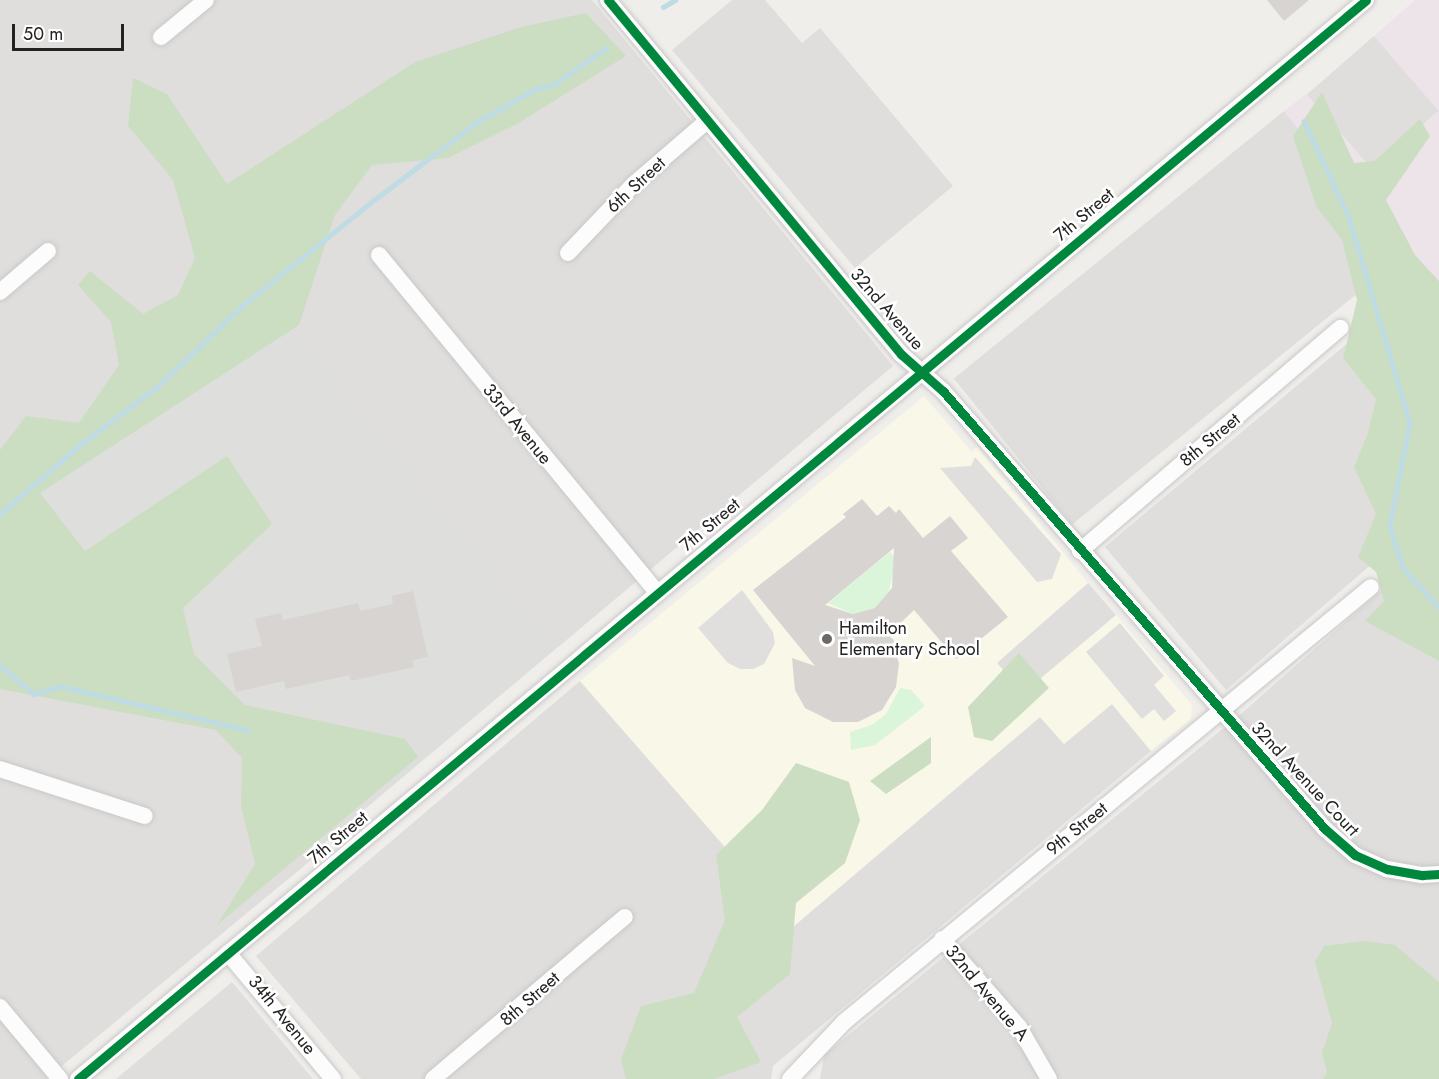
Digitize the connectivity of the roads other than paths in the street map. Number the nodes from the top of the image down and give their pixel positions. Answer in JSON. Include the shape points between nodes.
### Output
{"nodes":[{"id":1,"x":206,"y":0,"type":"edge"},
{"id":2,"x":608,"y":0,"type":"edge"},
{"id":3,"x":1365,"y":0,"type":"edge"},
{"id":4,"x":161,"y":37,"type":"dead end"},
{"id":5,"x":707,"y":121,"type":"junction"},
{"id":6,"x":48,"y":251,"type":"dead end"},
{"id":7,"x":568,"y":253,"type":"dead end"},
{"id":8,"x":379,"y":255,"type":"dead end"},
{"id":9,"x":0,"y":292,"type":"edge"},
{"id":10,"x":1340,"y":328,"type":"dead end"},
{"id":11,"x":920,"y":371,"type":"junction"},
{"id":12,"x":1080,"y":551,"type":"junction"},
{"id":13,"x":1371,"y":587,"type":"dead end"},
{"id":14,"x":657,"y":592,"type":"junction"},
{"id":15,"x":1220,"y":713,"type":"junction"},
{"id":16,"x":0,"y":769,"type":"edge"},
{"id":17,"x":145,"y":816,"type":"dead end"},
{"id":18,"x":1439,"y":874,"type":"edge"},
{"id":19,"x":625,"y":917,"type":"dead end"},
{"id":20,"x":942,"y":939,"type":"junction"},
{"id":21,"x":228,"y":953,"type":"junction"},
{"id":22,"x":0,"y":1007,"type":"edge"},
{"id":23,"x":790,"y":1078,"type":"edge"},
{"id":24,"x":60,"y":1079,"type":"edge"},
{"id":25,"x":78,"y":1079,"type":"edge"},
{"id":26,"x":333,"y":1079,"type":"edge"},
{"id":27,"x":432,"y":1079,"type":"edge"},
{"id":28,"x":1049,"y":1079,"type":"edge"}],
"edges":[{"from":1,"to":4,"type":"street"},
{"from":2,"to":5,"type":"street","name":"32nd Avenue"},
{"from":3,"to":11,"type":"street","name":"7th Street"},
{"from":5,"to":7,"type":"street","name":"6th Street","via":[[635,183]]},
{"from":5,"to":11,"type":"street","name":"32nd Avenue","via":[[901,354]]},
{"from":6,"to":9,"type":"street"},
{"from":8,"to":14,"type":"street","name":"33rd Avenue"},
{"from":10,"to":12,"type":"street","name":"8th Street"},
{"from":11,"to":12,"type":"street","name":"32nd Avenue","via":[[943,391]]},
{"from":11,"to":14,"type":"street","name":"7th Street"},
{"from":12,"to":15,"type":"street","name":"32nd Avenue"},
{"from":13,"to":15,"type":"street","name":"9th Street"},
{"from":14,"to":21,"type":"street","name":"7th Street"},
{"from":15,"to":18,"type":"street","name":"32nd Avenue Court","via":[[1320,824],[1355,855],[1403,873]]},
{"from":15,"to":20,"type":"street","name":"9th Street"},
{"from":16,"to":17,"type":"street"},
{"from":19,"to":27,"type":"street","name":"8th Street"},
{"from":20,"to":23,"type":"street","name":"9th Street","via":[[844,1022]]},
{"from":20,"to":28,"type":"street","name":"32nd Avenue A","via":[[1019,1027]]},
{"from":21,"to":25,"type":"street","name":"7th Street"},
{"from":21,"to":26,"type":"street","name":"34th Avenue"},
{"from":22,"to":24,"type":"street"}]}
